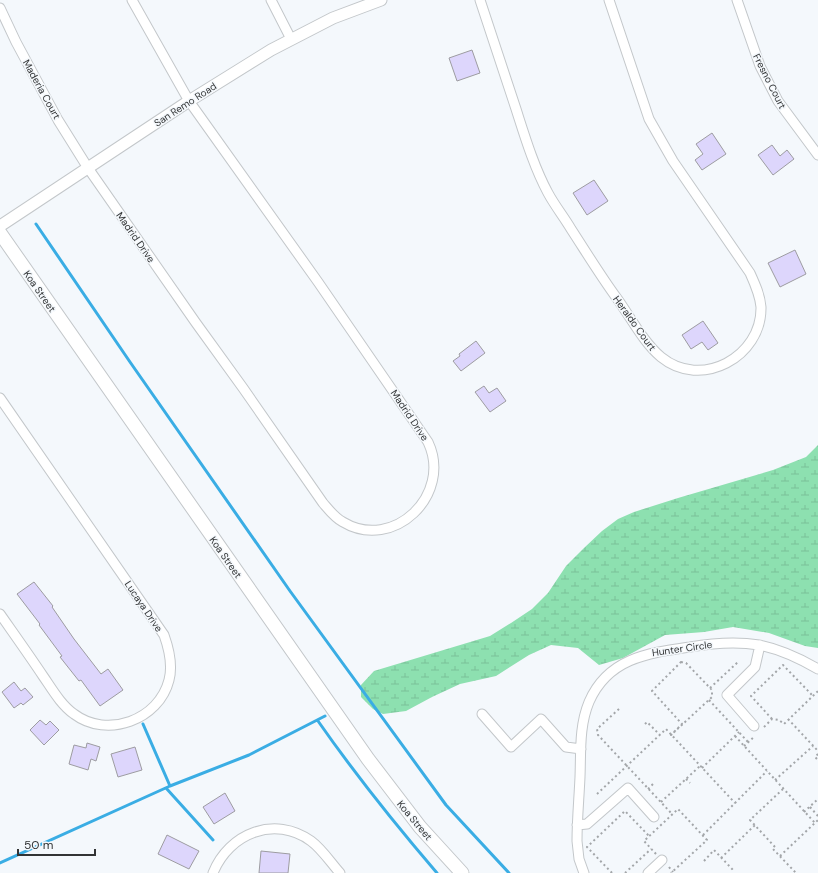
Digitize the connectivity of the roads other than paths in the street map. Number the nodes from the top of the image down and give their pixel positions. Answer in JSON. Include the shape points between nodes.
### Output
{"nodes":[{"id":1,"x":132,"y":0,"type":"edge"},
{"id":2,"x":271,"y":0,"type":"edge"},
{"id":3,"x":381,"y":0,"type":"edge"},
{"id":4,"x":480,"y":0,"type":"edge"},
{"id":5,"x":610,"y":0,"type":"edge"},
{"id":6,"x":737,"y":0,"type":"edge"},
{"id":7,"x":0,"y":8,"type":"edge"},
{"id":8,"x":291,"y":39,"type":"junction"},
{"id":9,"x":189,"y":101,"type":"junction"},
{"id":10,"x":818,"y":155,"type":"edge"},
{"id":11,"x":88,"y":168,"type":"junction"},
{"id":12,"x":0,"y":226,"type":"edge"},
{"id":13,"x":0,"y":234,"type":"edge"},
{"id":14,"x":0,"y":398,"type":"edge"},
{"id":15,"x":0,"y":614,"type":"edge"},
{"id":16,"x":760,"y":645,"type":"junction"},
{"id":17,"x":818,"y":669,"type":"edge"},
{"id":18,"x":482,"y":714,"type":"dead end"},
{"id":19,"x":758,"y":729,"type":"road end"},
{"id":20,"x":581,"y":750,"type":"junction"},
{"id":21,"x":654,"y":817,"type":"dead end"},
{"id":22,"x":577,"y":825,"type":"junction"},
{"id":23,"x":662,"y":860,"type":"road end"},
{"id":24,"x":213,"y":873,"type":"edge"},
{"id":25,"x":340,"y":873,"type":"edge"},
{"id":26,"x":462,"y":873,"type":"edge"},
{"id":27,"x":584,"y":873,"type":"edge"},
{"id":28,"x":648,"y":873,"type":"edge"}],
"edges":[{"from":1,"to":9,"type":"street"},
{"from":2,"to":8,"type":"street"},
{"from":3,"to":8,"type":"street","name":"San Remo Road","via":[[332,18]]},
{"from":4,"to":5,"type":"street","name":"Heraldo Court","via":[[530,152],[548,193],[601,276],[650,346],[662,358],[686,369],[703,370],[718,367],[737,357],[753,338],[761,308],[758,290],[750,273],[673,162],[649,119]]},
{"from":6,"to":10,"type":"street","name":"Fresno Court","via":[[760,66],[778,101]]},
{"from":7,"to":11,"type":"street","name":"Maderia Court","via":[[58,120]]},
{"from":8,"to":9,"type":"street","name":"San Remo Road"},
{"from":9,"to":11,"type":"street","name":"San Remo Road"},
{"from":9,"to":11,"type":"street","name":"Madrid Drive","via":[[314,276],[431,447],[434,475],[429,494],[423,504],[405,520],[386,528],[366,530],[343,522],[329,511]]},
{"from":11,"to":12,"type":"street","name":"San Remo Road"},
{"from":13,"to":26,"type":"main road","name":"Koa Street","via":[[368,758],[420,827]]},
{"from":14,"to":15,"type":"street","name":"Lucaya Drive","via":[[164,635],[171,663],[164,694],[152,708],[134,721],[107,725],[82,719],[61,702]]},
{"from":16,"to":17,"type":"street","name":"Hunter Circle","via":[[789,654]]},
{"from":16,"to":19,"type":"street","via":[[755,667],[727,695]]},
{"from":16,"to":20,"type":"street","name":"Hunter Circle","via":[[711,644],[648,653],[628,661],[610,674],[593,695],[583,723]]},
{"from":18,"to":20,"type":"street","via":[[512,747],[541,719],[566,747]]},
{"from":20,"to":22,"type":"street","name":"Hunter Circle"},
{"from":21,"to":22,"type":"street","via":[[628,788],[586,824]]},
{"from":22,"to":27,"type":"street","name":"Hunter Circle","via":[[578,849]]},
{"from":23,"to":28,"type":"street"},
{"from":24,"to":25,"type":"street","via":[[222,856],[236,842],[248,834],[270,829],[292,831],[312,842]]}]}
